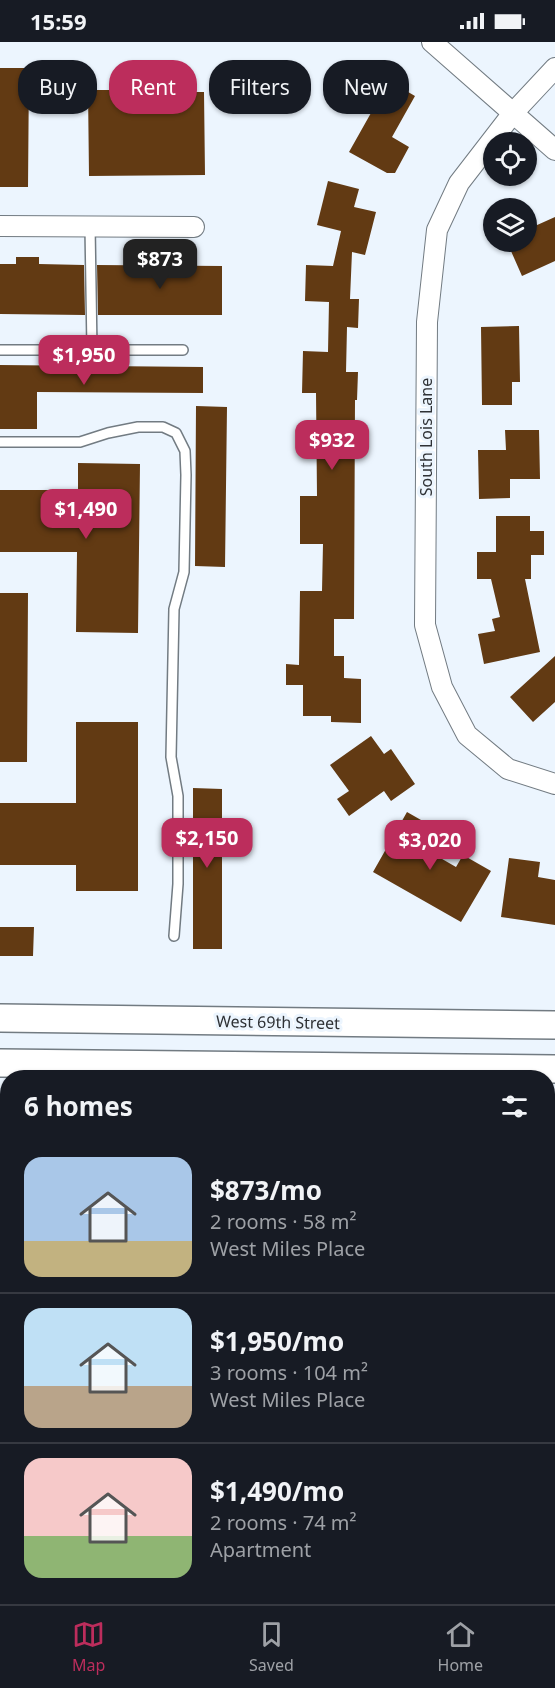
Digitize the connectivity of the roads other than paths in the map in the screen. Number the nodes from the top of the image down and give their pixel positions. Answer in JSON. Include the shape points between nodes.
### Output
{"nodes":[{"id":1,"x":432,"y":42,"type":"edge"},
{"id":2,"x":555,"y":68,"type":"edge"},
{"id":3,"x":513,"y":113,"type":"junction"},
{"id":4,"x":555,"y":150,"type":"edge"},
{"id":5,"x":0,"y":226,"type":"edge"},
{"id":6,"x":90,"y":226,"type":"junction"},
{"id":7,"x":194,"y":227,"type":"dead end"},
{"id":8,"x":0,"y":350,"type":"edge"},
{"id":9,"x":92,"y":350,"type":"junction"},
{"id":10,"x":183,"y":350,"type":"dead end"},
{"id":11,"x":0,"y":442,"type":"edge"},
{"id":12,"x":555,"y":784,"type":"edge"},
{"id":13,"x":174,"y":936,"type":"dead end"},
{"id":14,"x":0,"y":1018,"type":"edge"},
{"id":15,"x":555,"y":1025,"type":"edge"},
{"id":16,"x":0,"y":1063,"type":"edge"},
{"id":17,"x":555,"y":1069,"type":"edge"}],
"edges":[{"from":1,"to":3,"type":"street"},
{"from":2,"to":3,"type":"street","name":"South Lois Lane"},
{"from":3,"to":4,"type":"street"},
{"from":3,"to":12,"type":"street","name":"South Lois Lane","via":[[459,183],[438,230],[427,322],[425,625],[442,687],[467,735],[508,769]]},
{"from":5,"to":6,"type":"street"},
{"from":6,"to":7,"type":"street"},
{"from":6,"to":9,"type":"lane"},
{"from":8,"to":9,"type":"lane"},
{"from":9,"to":10,"type":"lane"},
{"from":11,"to":13,"type":"lane","via":[[80,442],[138,427],[163,427],[176,433],[185,451],[183,572],[174,609],[171,757],[178,796]]},
{"from":14,"to":15,"type":"main road","name":"West 69th Street"},
{"from":16,"to":17,"type":"main road"}]}
